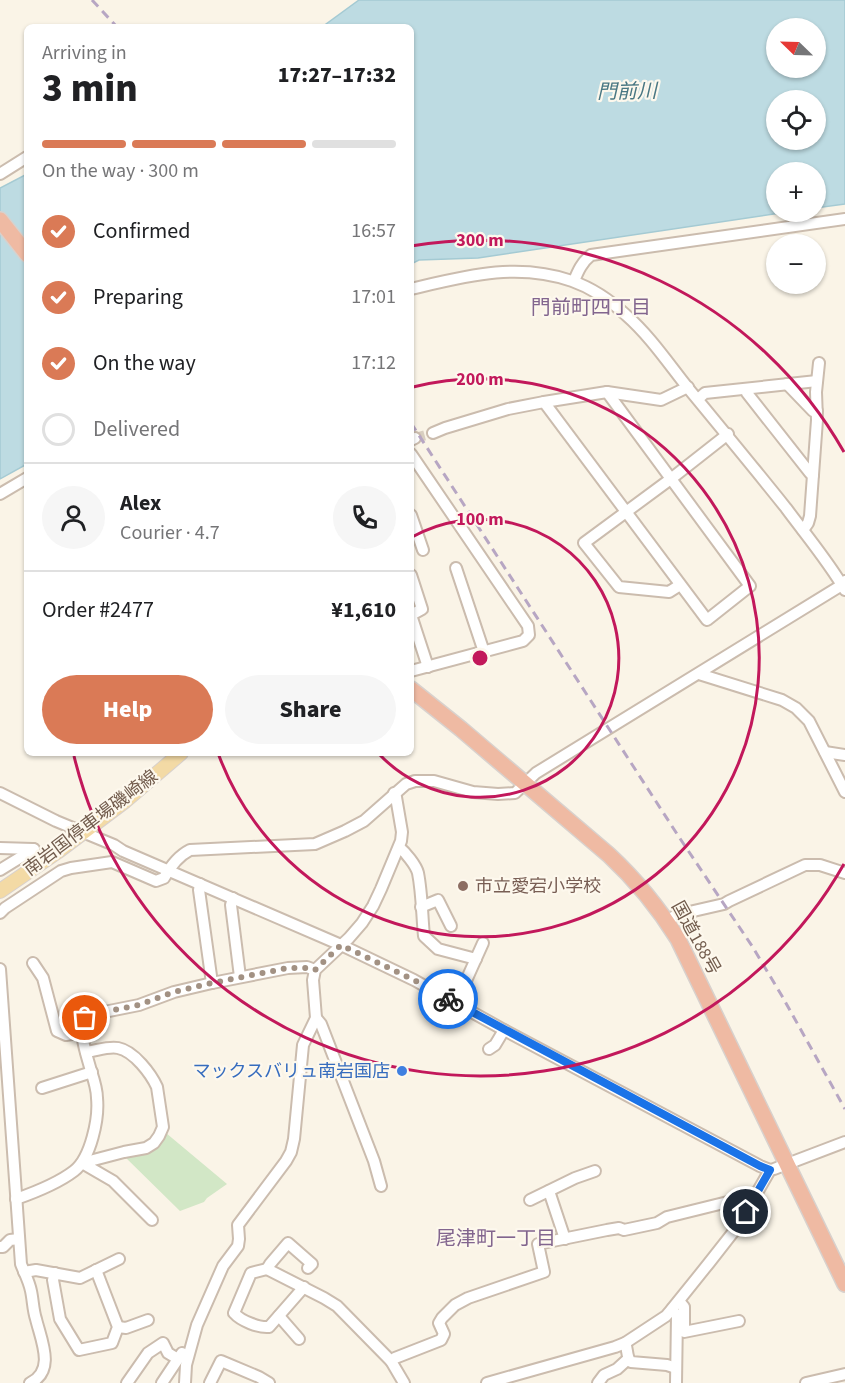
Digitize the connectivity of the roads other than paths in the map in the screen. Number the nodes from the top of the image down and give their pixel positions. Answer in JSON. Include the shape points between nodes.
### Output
{"nodes":[{"id":1,"x":24,"y":159,"type":"edge"},
{"id":2,"x":0,"y":174,"type":"edge"},
{"id":3,"x":845,"y":219,"type":"edge"},
{"id":4,"x":0,"y":220,"type":"edge"},
{"id":5,"x":24,"y":250,"type":"edge"},
{"id":6,"x":574,"y":281,"type":"junction"},
{"id":7,"x":414,"y":288,"type":"edge"},
{"id":8,"x":819,"y":363,"type":"dead end"},
{"id":9,"x":817,"y":381,"type":"junction"},
{"id":10,"x":787,"y":384,"type":"junction"},
{"id":11,"x":688,"y":387,"type":"junction"},
{"id":12,"x":747,"y":389,"type":"junction"},
{"id":13,"x":607,"y":392,"type":"junction"},
{"id":14,"x":698,"y":399,"type":"junction"},
{"id":15,"x":544,"y":402,"type":"junction"},
{"id":16,"x":817,"y":411,"type":"junction"},
{"id":17,"x":433,"y":433,"type":"tunnel mouth"},
{"id":18,"x":728,"y":434,"type":"junction"},
{"id":19,"x":414,"y":458,"type":"edge"},
{"id":20,"x":813,"y":474,"type":"junction"},
{"id":21,"x":672,"y":478,"type":"junction"},
{"id":22,"x":24,"y":480,"type":"edge"},
{"id":23,"x":0,"y":494,"type":"edge"},
{"id":24,"x":626,"y":512,"type":"junction"},
{"id":25,"x":414,"y":524,"type":"edge"},
{"id":26,"x":803,"y":530,"type":"junction"},
{"id":27,"x":423,"y":550,"type":"dead end"},
{"id":28,"x":456,"y":568,"type":"dead end"},
{"id":29,"x":414,"y":584,"type":"edge"},
{"id":30,"x":680,"y":585,"type":"junction"},
{"id":31,"x":844,"y":585,"type":"edge"},
{"id":32,"x":414,"y":613,"type":"edge"},
{"id":33,"x":414,"y":624,"type":"edge"},
{"id":34,"x":484,"y":652,"type":"junction"},
{"id":35,"x":428,"y":667,"type":"junction"},
{"id":36,"x":414,"y":670,"type":"edge"},
{"id":37,"x":699,"y":674,"type":"junction"},
{"id":38,"x":414,"y":690,"type":"edge"},
{"id":39,"x":825,"y":752,"type":"junction"},
{"id":40,"x":845,"y":755,"type":"edge"},
{"id":41,"x":178,"y":756,"type":"edge"},
{"id":42,"x":525,"y":784,"type":"junction"},
{"id":43,"x":845,"y":792,"type":"edge"},
{"id":44,"x":0,"y":793,"type":"edge"},
{"id":45,"x":394,"y":793,"type":"junction"},
{"id":46,"x":83,"y":832,"type":"junction"},
{"id":47,"x":399,"y":847,"type":"junction"},
{"id":48,"x":0,"y":848,"type":"edge"},
{"id":49,"x":0,"y":870,"type":"edge"},
{"id":50,"x":168,"y":870,"type":"junction"},
{"id":51,"x":845,"y":873,"type":"edge"},
{"id":52,"x":200,"y":884,"type":"junction"},
{"id":53,"x":0,"y":891,"type":"edge"},
{"id":54,"x":233,"y":898,"type":"junction"},
{"id":55,"x":421,"y":907,"type":"junction"},
{"id":56,"x":0,"y":913,"type":"edge"},
{"id":57,"x":667,"y":922,"type":"junction"},
{"id":58,"x":451,"y":926,"type":"dead end"},
{"id":59,"x":483,"y":943,"type":"dead end"},
{"id":60,"x":341,"y":945,"type":"junction"},
{"id":61,"x":476,"y":959,"type":"junction"},
{"id":62,"x":33,"y":963,"type":"dead end"},
{"id":63,"x":0,"y":969,"type":"edge"},
{"id":64,"x":315,"y":970,"type":"junction"},
{"id":65,"x":240,"y":977,"type":"junction"},
{"id":66,"x":212,"y":983,"type":"junction"},
{"id":67,"x":456,"y":1003,"type":"junction"},
{"id":68,"x":1,"y":1004,"type":"edge"},
{"id":69,"x":316,"y":1018,"type":"junction"},
{"id":70,"x":504,"y":1030,"type":"junction"},
{"id":71,"x":83,"y":1032,"type":"junction"},
{"id":72,"x":489,"y":1049,"type":"dead end"},
{"id":73,"x":86,"y":1052,"type":"junction"},
{"id":74,"x":4,"y":1072,"type":"edge"},
{"id":75,"x":92,"y":1072,"type":"junction"},
{"id":76,"x":42,"y":1088,"type":"dead end"},
{"id":77,"x":845,"y":1142,"type":"edge"},
{"id":78,"x":82,"y":1163,"type":"junction"},
{"id":79,"x":787,"y":1164,"type":"junction"},
{"id":80,"x":595,"y":1170,"type":"dead end"},
{"id":81,"x":770,"y":1170,"type":"junction"},
{"id":82,"x":381,"y":1186,"type":"dead end"},
{"id":83,"x":549,"y":1191,"type":"junction"},
{"id":84,"x":755,"y":1198,"type":"junction"},
{"id":85,"x":16,"y":1199,"type":"junction"},
{"id":86,"x":530,"y":1200,"type":"dead end"},
{"id":87,"x":152,"y":1221,"type":"dead end"},
{"id":88,"x":19,"y":1239,"type":"junction"},
{"id":89,"x":565,"y":1239,"type":"junction"},
{"id":90,"x":0,"y":1247,"type":"edge"},
{"id":91,"x":119,"y":1259,"type":"dead end"},
{"id":92,"x":308,"y":1268,"type":"dead end"},
{"id":93,"x":267,"y":1269,"type":"junction"},
{"id":94,"x":96,"y":1270,"type":"junction"},
{"id":95,"x":24,"y":1272,"type":"junction"},
{"id":96,"x":55,"y":1273,"type":"junction"},
{"id":97,"x":845,"y":1284,"type":"edge"},
{"id":98,"x":303,"y":1287,"type":"junction"},
{"id":99,"x":676,"y":1305,"type":"junction"},
{"id":100,"x":279,"y":1316,"type":"junction"},
{"id":101,"x":148,"y":1320,"type":"dead end"},
{"id":102,"x":739,"y":1321,"type":"dead end"},
{"id":103,"x":118,"y":1327,"type":"junction"},
{"id":104,"x":300,"y":1339,"type":"dead end"},
{"id":105,"x":625,"y":1343,"type":"junction"},
{"id":106,"x":190,"y":1347,"type":"junction"},
{"id":107,"x":178,"y":1359,"type":"junction"},
{"id":108,"x":628,"y":1359,"type":"junction"},
{"id":109,"x":392,"y":1361,"type":"junction"},
{"id":110,"x":676,"y":1368,"type":"junction"},
{"id":111,"x":845,"y":1374,"type":"edge"},
{"id":112,"x":30,"y":1383,"type":"edge"},
{"id":113,"x":127,"y":1383,"type":"edge"},
{"id":114,"x":162,"y":1383,"type":"edge"},
{"id":115,"x":185,"y":1383,"type":"edge"},
{"id":116,"x":210,"y":1383,"type":"edge"},
{"id":117,"x":269,"y":1383,"type":"edge"},
{"id":118,"x":404,"y":1383,"type":"edge"},
{"id":119,"x":486,"y":1383,"type":"edge"},
{"id":120,"x":598,"y":1383,"type":"edge"},
{"id":121,"x":676,"y":1383,"type":"edge"},
{"id":122,"x":806,"y":1383,"type":"edge"}],
"edges":[{"from":1,"to":2,"type":"street"},
{"from":3,"to":6,"type":"street","via":[[591,255]]},
{"from":4,"to":5,"type":"highway"},
{"from":6,"to":7,"type":"street","via":[[511,271]]},
{"from":6,"to":11,"type":"street","via":[[626,314]]},
{"from":8,"to":9,"type":"street"},
{"from":9,"to":10,"type":"street"},
{"from":9,"to":16,"type":"street"},
{"from":10,"to":12,"type":"street"},
{"from":10,"to":16,"type":"street"},
{"from":11,"to":13,"type":"street","via":[[661,400]]},
{"from":11,"to":14,"type":"street"},
{"from":12,"to":14,"type":"street","via":[[705,393]]},
{"from":12,"to":20,"type":"street"},
{"from":13,"to":15,"type":"street"},
{"from":13,"to":21,"type":"street"},
{"from":14,"to":18,"type":"street"},
{"from":15,"to":17,"type":"street"},
{"from":15,"to":24,"type":"street"},
{"from":16,"to":20,"type":"street"},
{"from":18,"to":21,"type":"street"},
{"from":18,"to":26,"type":"street"},
{"from":19,"to":34,"type":"street","via":[[528,626],[529,635],[523,641]]},
{"from":20,"to":26,"type":"street","via":[[810,516]]},
{"from":21,"to":24,"type":"street"},
{"from":21,"to":30,"type":"street","via":[[750,586],[707,620]]},
{"from":22,"to":23,"type":"street"},
{"from":24,"to":30,"type":"street"},
{"from":24,"to":30,"type":"street","via":[[584,543],[619,587],[669,592]]},
{"from":25,"to":27,"type":"street"},
{"from":26,"to":31,"type":"street"},
{"from":28,"to":34,"type":"street"},
{"from":29,"to":32,"type":"street","via":[[422,609]]},
{"from":31,"to":37,"type":"street"},
{"from":33,"to":35,"type":"street"},
{"from":34,"to":35,"type":"street"},
{"from":35,"to":36,"type":"street"},
{"from":37,"to":39,"type":"street","via":[[796,708]]},
{"from":37,"to":42,"type":"street","via":[[536,773]]},
{"from":38,"to":42,"type":"highway","name":"国道188号"},
{"from":39,"to":40,"type":"street"},
{"from":39,"to":43,"type":"street"},
{"from":41,"to":46,"type":"main road","name":"南岩国停車場磯崎線"},
{"from":42,"to":45,"type":"street","via":[[515,793],[498,794],[415,781]]},
{"from":42,"to":57,"type":"highway","name":"国道188号","via":[[629,874]]},
{"from":44,"to":46,"type":"street"},
{"from":45,"to":47,"type":"street","via":[[402,832]]},
{"from":45,"to":50,"type":"street","via":[[364,821],[315,844],[190,850]]},
{"from":46,"to":50,"type":"street"},
{"from":46,"to":53,"type":"main road","name":"南岩国停車場磯崎線"},
{"from":47,"to":55,"type":"street","via":[[418,873]]},
{"from":47,"to":60,"type":"street","via":[[373,906]]},
{"from":48,"to":49,"type":"street","via":[[34,849]]},
{"from":50,"to":52,"type":"street"},
{"from":50,"to":56,"type":"street","via":[[164,878],[156,881],[112,862],[71,868]]},
{"from":51,"to":57,"type":"street","via":[[805,865],[724,904],[676,915]]},
{"from":52,"to":54,"type":"street"},
{"from":52,"to":66,"type":"street"},
{"from":54,"to":60,"type":"street"},
{"from":54,"to":65,"type":"street"},
{"from":55,"to":58,"type":"street","via":[[438,900]]},
{"from":55,"to":61,"type":"street","via":[[424,936],[438,949]]},
{"from":57,"to":79,"type":"highway","name":"国道188号"},
{"from":59,"to":61,"type":"street"},
{"from":60,"to":64,"type":"street"},
{"from":60,"to":67,"type":"street"},
{"from":61,"to":67,"type":"street"},
{"from":62,"to":71,"type":"street","via":[[43,978],[57,1031],[66,1035]]},
{"from":63,"to":68,"type":"street"},
{"from":64,"to":65,"type":"street","via":[[288,968]]},
{"from":64,"to":69,"type":"street"},
{"from":65,"to":66,"type":"street"},
{"from":66,"to":71,"type":"street","via":[[94,1014],[85,1018]]},
{"from":67,"to":70,"type":"street"},
{"from":68,"to":74,"type":"street"},
{"from":69,"to":82,"type":"street"},
{"from":69,"to":106,"type":"street","via":[[303,1045],[291,1152],[238,1225],[238,1246],[223,1266]]},
{"from":70,"to":72,"type":"street"},
{"from":70,"to":81,"type":"street"},
{"from":71,"to":73,"type":"street"},
{"from":73,"to":75,"type":"street"},
{"from":73,"to":78,"type":"street","via":[[117,1047],[136,1058],[155,1081],[163,1127],[154,1143],[146,1148]]},
{"from":74,"to":85,"type":"street"},
{"from":75,"to":76,"type":"street"},
{"from":75,"to":78,"type":"street","via":[[96,1123]]},
{"from":77,"to":79,"type":"street"},
{"from":78,"to":85,"type":"street","via":[[52,1184]]},
{"from":78,"to":87,"type":"street","via":[[113,1182]]},
{"from":79,"to":81,"type":"street"},
{"from":79,"to":97,"type":"highway","name":"国道188号"},
{"from":80,"to":83,"type":"street"},
{"from":81,"to":84,"type":"street"},
{"from":83,"to":86,"type":"street"},
{"from":83,"to":89,"type":"street"},
{"from":84,"to":89,"type":"street","via":[[667,1217],[657,1223]]},
{"from":84,"to":99,"type":"street"},
{"from":85,"to":88,"type":"street"},
{"from":88,"to":90,"type":"street"},
{"from":88,"to":95,"type":"street"},
{"from":89,"to":109,"type":"street","via":[[538,1244],[544,1272],[455,1305],[439,1323],[444,1334],[441,1340]]},
{"from":91,"to":94,"type":"street"},
{"from":92,"to":93,"type":"street","via":[[312,1264],[288,1243]]},
{"from":93,"to":98,"type":"street"},
{"from":93,"to":100,"type":"street","via":[[251,1273],[234,1313],[264,1328]]},
{"from":94,"to":96,"type":"street","via":[[80,1278]]},
{"from":94,"to":103,"type":"street"},
{"from":95,"to":96,"type":"street"},
{"from":95,"to":112,"type":"street","via":[[45,1353],[43,1371]]},
{"from":96,"to":103,"type":"street","via":[[60,1319],[79,1350],[112,1343]]},
{"from":98,"to":100,"type":"street"},
{"from":98,"to":109,"type":"street","via":[[337,1306]]},
{"from":99,"to":102,"type":"street","via":[[684,1307],[684,1332]]},
{"from":99,"to":105,"type":"street"},
{"from":99,"to":110,"type":"street"},
{"from":100,"to":104,"type":"street"},
{"from":101,"to":103,"type":"street"},
{"from":105,"to":108,"type":"street"},
{"from":105,"to":119,"type":"street"},
{"from":106,"to":107,"type":"street"},
{"from":106,"to":115,"type":"street"},
{"from":107,"to":113,"type":"street","via":[[168,1353],[163,1343],[148,1353]]},
{"from":107,"to":114,"type":"street"},
{"from":108,"to":110,"type":"street"},
{"from":108,"to":120,"type":"street"},
{"from":109,"to":118,"type":"street"},
{"from":110,"to":121,"type":"street"},
{"from":111,"to":122,"type":"street"},
{"from":116,"to":117,"type":"street","via":[[221,1361]]}]}
